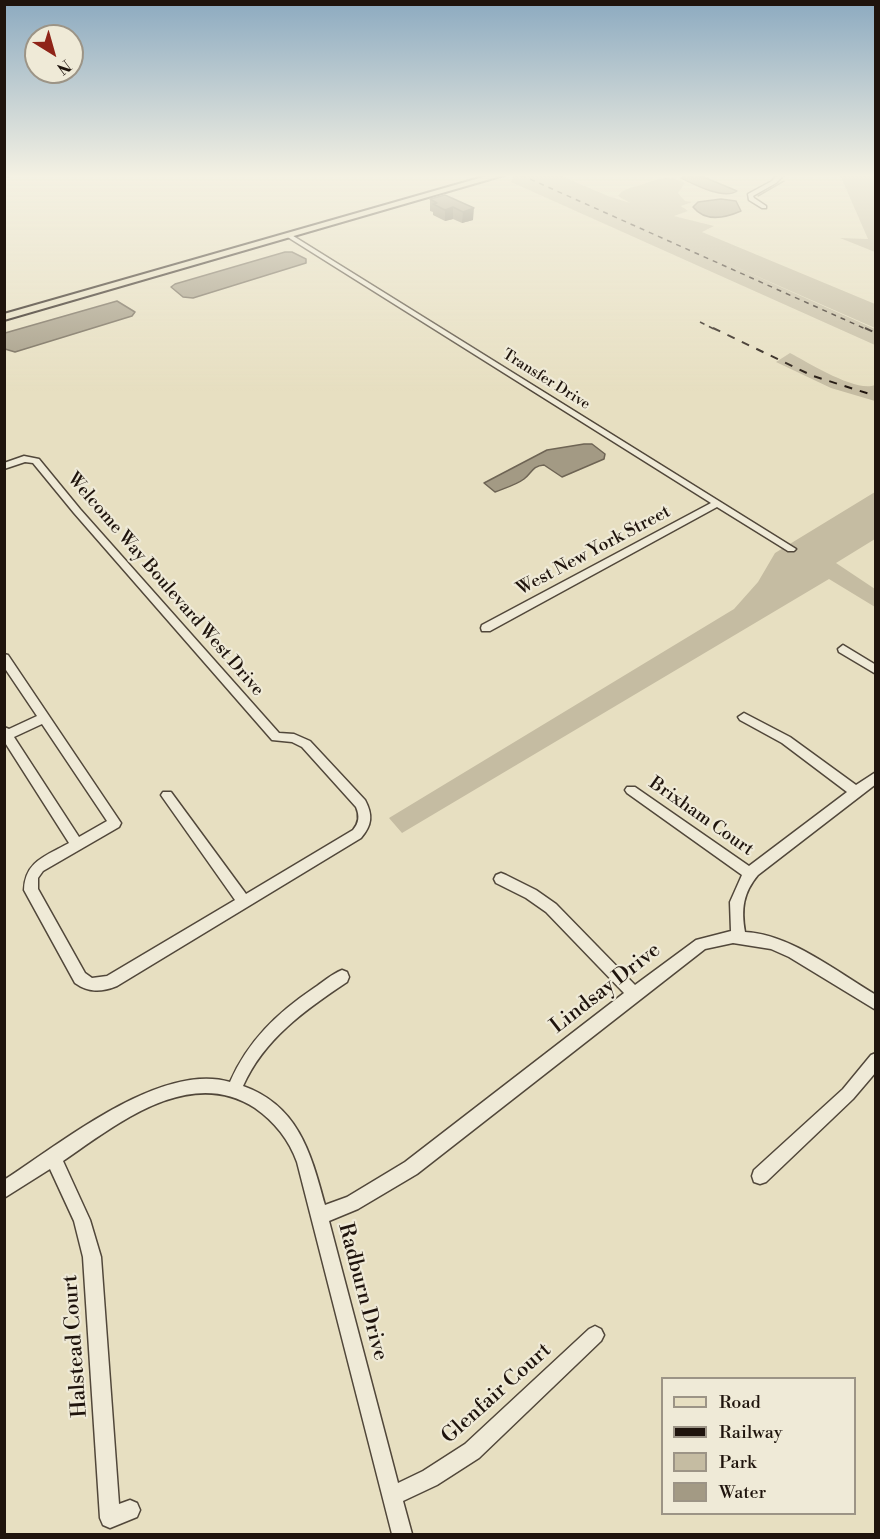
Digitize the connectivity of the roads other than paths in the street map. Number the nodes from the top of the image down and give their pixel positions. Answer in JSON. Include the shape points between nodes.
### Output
{"nodes":[{"id":1,"x":247,"y":247,"type":"edge"},
{"id":2,"x":307,"y":247,"type":"edge"},
{"id":3,"x":4,"y":317,"type":"edge"},
{"id":4,"x":4,"y":466,"type":"edge"},
{"id":5,"x":717,"y":503,"type":"junction"},
{"id":6,"x":790,"y":549,"type":"dead end"},
{"id":7,"x":486,"y":628,"type":"dead end"},
{"id":8,"x":843,"y":649,"type":"dead end"},
{"id":9,"x":4,"y":658,"type":"edge"},
{"id":10,"x":876,"y":670,"type":"edge"},
{"id":11,"x":744,"y":717,"type":"dead end"},
{"id":12,"x":44,"y":718,"type":"junction"},
{"id":13,"x":5,"y":734,"type":"edge"},
{"id":14,"x":876,"y":777,"type":"edge"},
{"id":15,"x":631,"y":790,"type":"dead end"},
{"id":16,"x":856,"y":792,"type":"junction"},
{"id":17,"x":168,"y":795,"type":"dead end"},
{"id":18,"x":76,"y":844,"type":"junction"},
{"id":19,"x":750,"y":874,"type":"junction"},
{"id":20,"x":501,"y":879,"type":"dead end"},
{"id":21,"x":244,"y":902,"type":"junction"},
{"id":22,"x":739,"y":937,"type":"junction"},
{"id":23,"x":342,"y":977,"type":"dead end"},
{"id":24,"x":634,"y":994,"type":"junction"},
{"id":25,"x":876,"y":1003,"type":"edge"},
{"id":26,"x":876,"y":1060,"type":"edge"},
{"id":27,"x":234,"y":1090,"type":"junction"},
{"id":28,"x":53,"y":1158,"type":"junction"},
{"id":29,"x":760,"y":1176,"type":"dead end"},
{"id":30,"x":4,"y":1190,"type":"edge"},
{"id":31,"x":319,"y":1216,"type":"junction"},
{"id":32,"x":595,"y":1335,"type":"dead end"},
{"id":33,"x":392,"y":1496,"type":"junction"},
{"id":34,"x":130,"y":1510,"type":"dead end"},
{"id":35,"x":402,"y":1534,"type":"edge"}],
"edges":[{"from":1,"to":3,"type":"main road"},
{"from":2,"to":5,"type":"street","name":"Transfer Drive"},
{"from":4,"to":21,"type":"street","name":"Welcome Way Boulevard West Drive","via":[[26,459],[36,461],[276,736],[294,738],[308,746],[365,811],[357,834]]},
{"from":5,"to":6,"type":"street","name":"Transfer Drive"},
{"from":5,"to":7,"type":"street","name":"West New York Street"},
{"from":8,"to":10,"type":"street"},
{"from":9,"to":12,"type":"street"},
{"from":11,"to":16,"type":"street","via":[[786,740]]},
{"from":12,"to":13,"type":"street"},
{"from":12,"to":18,"type":"street","via":[[115,823]]},
{"from":13,"to":18,"type":"street"},
{"from":14,"to":16,"type":"street"},
{"from":15,"to":19,"type":"street","name":"Brixham Court"},
{"from":16,"to":19,"type":"street"},
{"from":17,"to":21,"type":"street"},
{"from":18,"to":21,"type":"street","via":[[36,868],[30,887],[80,978],[91,985],[112,981]]},
{"from":19,"to":22,"type":"street","via":[[736,897]]},
{"from":20,"to":24,"type":"street","via":[[551,908]]},
{"from":22,"to":24,"type":"street","name":"Lindsay Drive","via":[[701,944]]},
{"from":22,"to":25,"type":"street","name":"Lindsay Drive","via":[[789,950]]},
{"from":23,"to":27,"type":"street","via":[[273,1028],[254,1052]]},
{"from":24,"to":31,"type":"street","name":"Lindsay Drive","via":[[411,1168],[351,1203]]},
{"from":26,"to":29,"type":"street","via":[[848,1094]]},
{"from":27,"to":28,"type":"street","via":[[198,1086],[154,1095]]},
{"from":27,"to":31,"type":"street","name":"Radburn Drive","via":[[266,1106],[291,1132],[305,1162]]},
{"from":28,"to":30,"type":"street"},
{"from":28,"to":34,"type":"street","name":"Halstead Court","via":[[82,1220],[92,1257],[110,1518]]},
{"from":31,"to":33,"type":"street","name":"Radburn Drive"},
{"from":32,"to":33,"type":"street","name":"Glenfair Court","via":[[472,1451]]},
{"from":33,"to":35,"type":"street","name":"Radburn Drive"}]}
